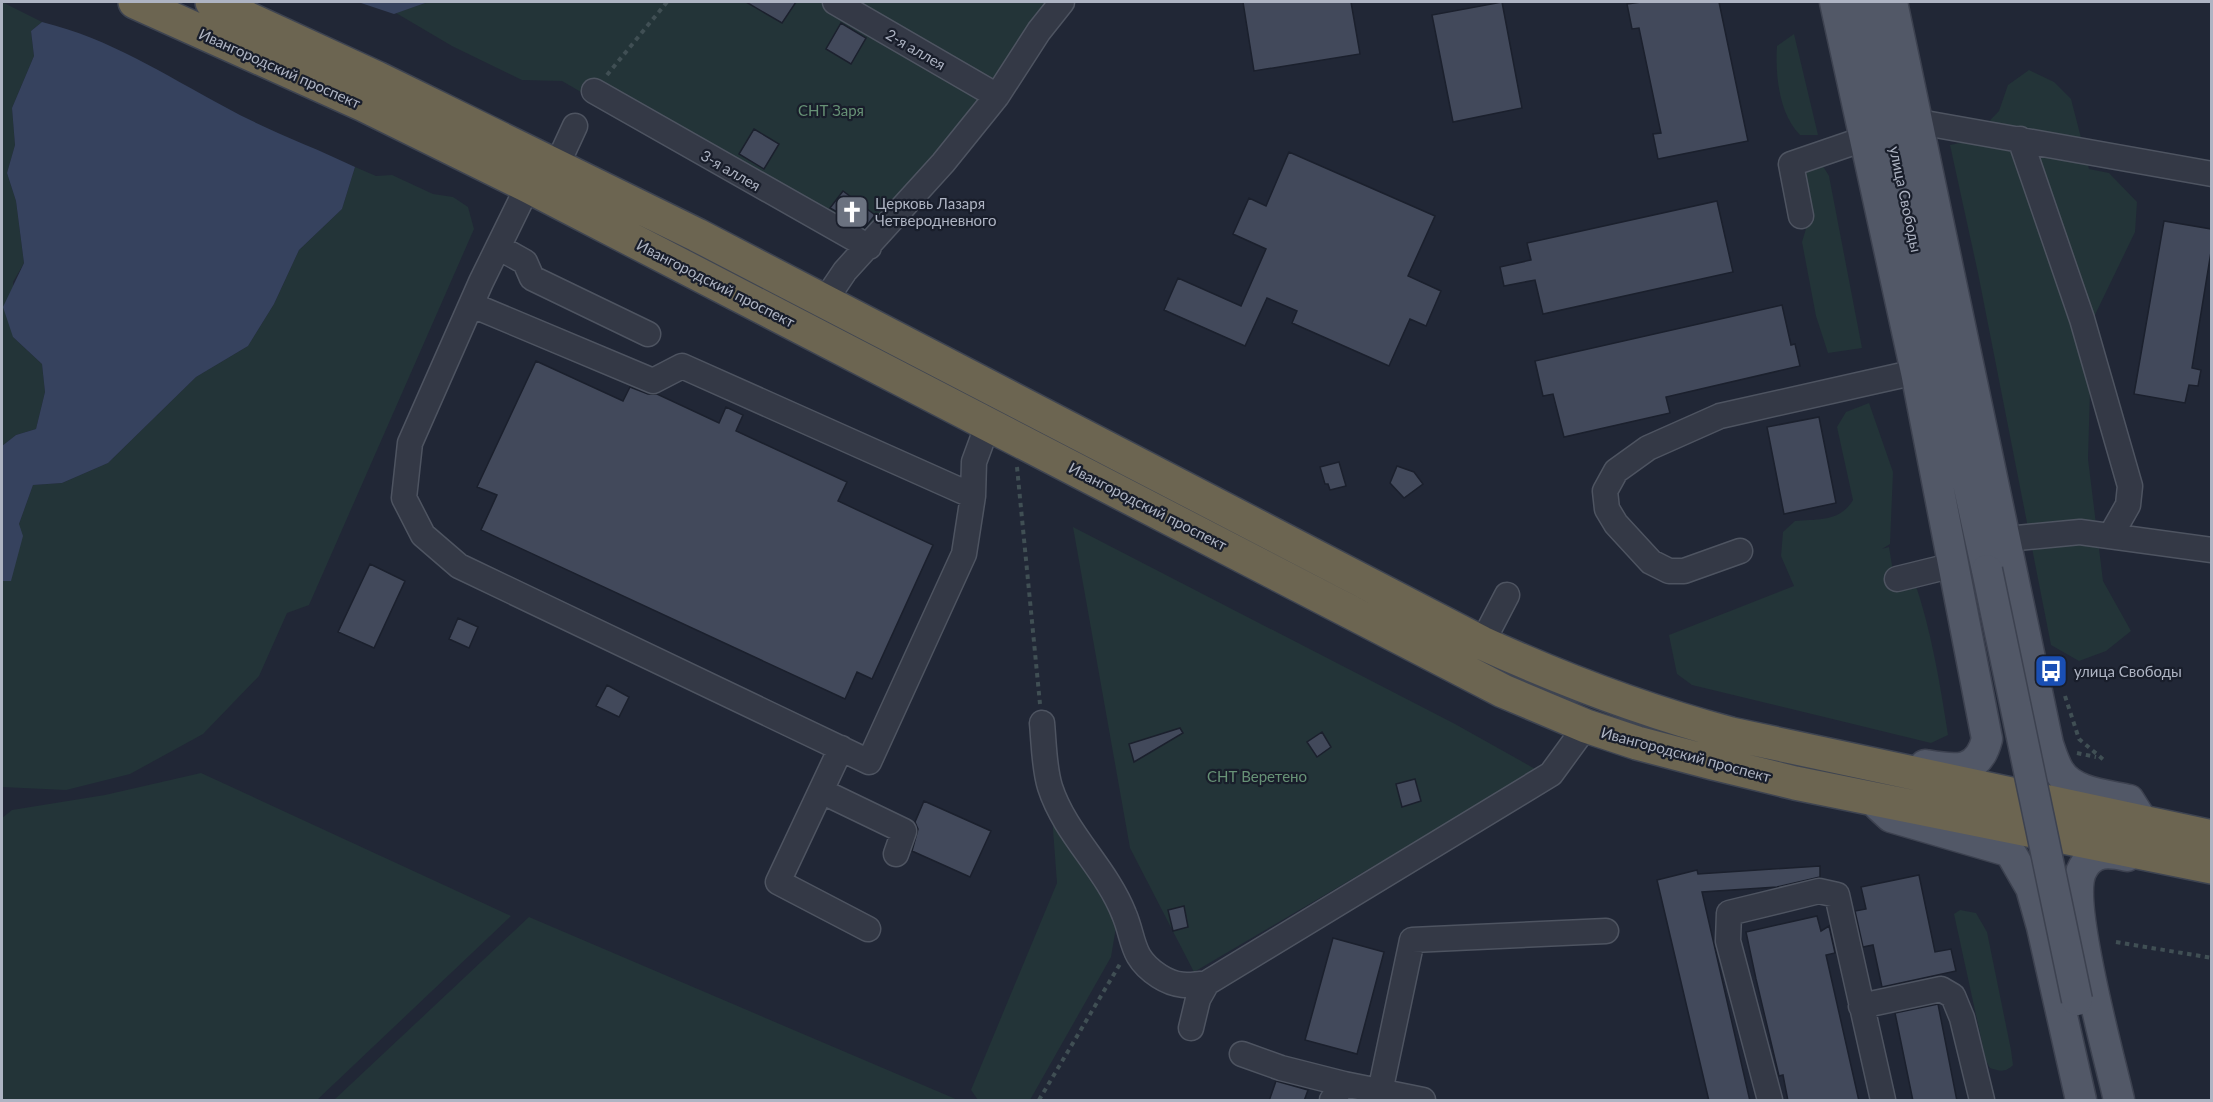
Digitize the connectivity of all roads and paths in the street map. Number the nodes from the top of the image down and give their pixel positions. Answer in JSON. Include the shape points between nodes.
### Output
{"nodes":[{"id":1,"x":135,"y":2,"type":"edge"},
{"id":2,"x":212,"y":2,"type":"edge"},
{"id":3,"x":667,"y":2,"type":"edge"},
{"id":4,"x":835,"y":2,"type":"edge"},
{"id":5,"x":1062,"y":2,"type":"edge"},
{"id":6,"x":1835,"y":2,"type":"edge"},
{"id":7,"x":1863,"y":2,"type":"edge"},
{"id":8,"x":1892,"y":2,"type":"edge"},
{"id":9,"x":594,"y":91,"type":"joint"},
{"id":10,"x":996,"y":96,"type":"junction"},
{"id":11,"x":1919,"y":122,"type":"junction"},
{"id":12,"x":575,"y":126,"type":"dead end"},
{"id":13,"x":1864,"y":139,"type":"junction"},
{"id":14,"x":2020,"y":139,"type":"junction"},
{"id":15,"x":557,"y":165,"type":"junction"},
{"id":16,"x":2211,"y":174,"type":"edge"},
{"id":17,"x":528,"y":186,"type":"junction"},
{"id":18,"x":1801,"y":216,"type":"dead end"},
{"id":19,"x":498,"y":247,"type":"junction"},
{"id":20,"x":868,"y":247,"type":"junction"},
{"id":21,"x":824,"y":302,"type":"junction"},
{"id":22,"x":472,"y":305,"type":"junction"},
{"id":23,"x":648,"y":334,"type":"dead end"},
{"id":24,"x":1916,"y":372,"type":"junction"},
{"id":25,"x":988,"y":424,"type":"junction"},
{"id":26,"x":1016,"y":463,"type":"dead end"},
{"id":27,"x":973,"y":496,"type":"junction"},
{"id":28,"x":2111,"y":535,"type":"junction"},
{"id":29,"x":2007,"y":539,"type":"junction"},
{"id":30,"x":2211,"y":550,"type":"edge"},
{"id":31,"x":1740,"y":551,"type":"dead end"},
{"id":32,"x":1954,"y":565,"type":"junction"},
{"id":33,"x":1897,"y":579,"type":"dead end"},
{"id":34,"x":1507,"y":595,"type":"dead end"},
{"id":35,"x":1482,"y":642,"type":"junction"},
{"id":36,"x":1042,"y":723,"type":"joint"},
{"id":37,"x":1586,"y":726,"type":"junction"},
{"id":38,"x":841,"y":748,"type":"junction"},
{"id":39,"x":2073,"y":752,"type":"dead end"},
{"id":40,"x":2097,"y":757,"type":"dead end"},
{"id":41,"x":1866,"y":764,"type":"junction"},
{"id":42,"x":821,"y":791,"type":"junction"},
{"id":43,"x":1870,"y":798,"type":"junction"},
{"id":44,"x":2143,"y":822,"type":"junction"},
{"id":45,"x":2211,"y":837,"type":"edge"},
{"id":46,"x":896,"y":854,"type":"dead end"},
{"id":47,"x":2201,"y":865,"type":"edge"},
{"id":48,"x":868,"y":929,"type":"dead end"},
{"id":49,"x":1606,"y":931,"type":"dead end"},
{"id":50,"x":2116,"y":942,"type":"dead end"},
{"id":51,"x":1133,"y":948,"type":"junction"},
{"id":52,"x":2211,"y":958,"type":"edge"},
{"id":53,"x":1207,"y":983,"type":"junction"},
{"id":54,"x":1861,"y":1006,"type":"junction"},
{"id":55,"x":1191,"y":1028,"type":"dead end"},
{"id":56,"x":1242,"y":1054,"type":"dead end"},
{"id":57,"x":1338,"y":1092,"type":"edge"},
{"id":58,"x":1380,"y":1092,"type":"junction"},
{"id":59,"x":1039,"y":1101,"type":"edge"},
{"id":60,"x":1423,"y":1101,"type":"edge"},
{"id":61,"x":1770,"y":1101,"type":"edge"},
{"id":62,"x":1883,"y":1101,"type":"edge"},
{"id":63,"x":1982,"y":1101,"type":"edge"},
{"id":64,"x":2081,"y":1101,"type":"edge"},
{"id":65,"x":2098,"y":1101,"type":"edge"},
{"id":66,"x":2119,"y":1101,"type":"edge"}],
"edges":[{"from":1,"to":17,"type":"highway","name":"Ивангородский проспект","via":[[364,105]]},
{"from":2,"to":15,"type":"highway","name":"Ивангородский проспект"},
{"from":3,"to":9,"type":"path"},
{"from":4,"to":10,"type":"street","name":"2-я аллея"},
{"from":5,"to":10,"type":"street"},
{"from":6,"to":13,"type":"main road","name":"улица Свободы"},
{"from":7,"to":65,"type":"main road","name":"улица Свободы","bridge":true},
{"from":8,"to":11,"type":"main road","name":"улица Свободы"},
{"from":9,"to":20,"type":"street","name":"3-я аллея"},
{"from":10,"to":20,"type":"street"},
{"from":11,"to":14,"type":"street"},
{"from":11,"to":29,"type":"main road","name":"улица Свободы"},
{"from":12,"to":15,"type":"street"},
{"from":13,"to":18,"type":"street","via":[[1791,164]]},
{"from":13,"to":24,"type":"main road","name":"улица Свободы"},
{"from":14,"to":16,"type":"street"},
{"from":14,"to":28,"type":"street","via":[[2082,320],[2130,486],[2128,506]]},
{"from":15,"to":21,"type":"highway","name":"Ивангородский проспект"},
{"from":17,"to":19,"type":"street"},
{"from":17,"to":25,"type":"highway","name":"Ивангородский проспект"},
{"from":19,"to":22,"type":"street"},
{"from":19,"to":23,"type":"street","via":[[525,262],[531,278]]},
{"from":20,"to":21,"type":"street"},
{"from":21,"to":35,"type":"highway","name":"Ивангородский проспект"},
{"from":22,"to":27,"type":"street","via":[[653,381],[682,366]]},
{"from":22,"to":38,"type":"street","via":[[410,443],[404,498],[423,535],[459,566]]},
{"from":24,"to":31,"type":"street","via":[[1720,416],[1648,448],[1616,471],[1605,491],[1607,509],[1616,524],[1652,561],[1669,571],[1684,571]]},
{"from":24,"to":32,"type":"main road","name":"улица Свободы"},
{"from":25,"to":27,"type":"street","via":[[974,462]]},
{"from":25,"to":37,"type":"highway","name":"Ивангородский проспект","via":[[1503,691]]},
{"from":26,"to":36,"type":"path"},
{"from":27,"to":38,"type":"street","via":[[964,554],[869,762]]},
{"from":28,"to":29,"type":"street","via":[[2080,532]]},
{"from":28,"to":30,"type":"street"},
{"from":29,"to":44,"type":"main road","name":"улица Свободы","via":[[2048,744],[2059,771],[2076,786],[2129,800]]},
{"from":32,"to":33,"type":"street"},
{"from":32,"to":41,"type":"main road","name":"улица Свободы","via":[[1987,739],[1985,749],[1974,762],[1956,770],[1881,758]]},
{"from":34,"to":35,"type":"street"},
{"from":35,"to":41,"type":"highway","name":"Ивангородский проспект","via":[[1533,667],[1669,718]]},
{"from":36,"to":51,"type":"street","via":[[1049,785],[1059,810],[1114,893]]},
{"from":37,"to":43,"type":"highway","name":"Ивангородский проспект","via":[[1713,763]]},
{"from":37,"to":53,"type":"street","via":[[1551,774]]},
{"from":38,"to":42,"type":"street"},
{"from":39,"to":40,"type":"path"},
{"from":41,"to":44,"type":"highway","name":"Ивангородский проспект"},
{"from":42,"to":46,"type":"street","via":[[903,831]]},
{"from":42,"to":48,"type":"street","via":[[778,882]]},
{"from":43,"to":47,"type":"highway","name":"Ивангородский проспект"},
{"from":43,"to":64,"type":"main road","via":[[1891,817],[2012,855],[2031,888],[2042,927]]},
{"from":44,"to":45,"type":"highway","name":"Ивангородский проспект"},
{"from":47,"to":66,"type":"main road","via":[[2179,866],[2106,852],[2092,857],[2082,869],[2079,909],[2083,939]]},
{"from":49,"to":58,"type":"street","via":[[1412,940]]},
{"from":50,"to":52,"type":"path"},
{"from":51,"to":53,"type":"street","via":[[1158,975],[1181,987]]},
{"from":51,"to":59,"type":"path","via":[[1118,966]]},
{"from":53,"to":55,"type":"street","via":[[1198,999]]},
{"from":54,"to":61,"type":"street","via":[[1838,895],[1819,891],[1729,913],[1728,941]]},
{"from":54,"to":62,"type":"street"},
{"from":54,"to":63,"type":"street","via":[[1941,989],[1953,996]]},
{"from":56,"to":57,"type":"street"},
{"from":57,"to":58,"type":"street"},
{"from":58,"to":60,"type":"street"}]}
